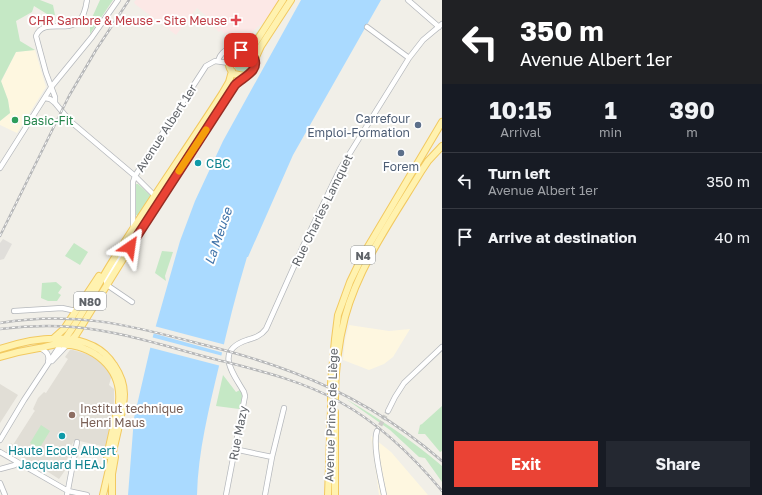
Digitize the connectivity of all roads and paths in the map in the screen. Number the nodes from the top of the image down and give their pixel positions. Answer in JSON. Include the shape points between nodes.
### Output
{"nodes":[{"id":1,"x":88,"y":0,"type":"edge"},
{"id":2,"x":118,"y":0,"type":"edge"},
{"id":3,"x":283,"y":0,"type":"edge"},
{"id":4,"x":291,"y":0,"type":"edge"},
{"id":5,"x":408,"y":0,"type":"edge"},
{"id":6,"x":441,"y":25,"type":"edge"},
{"id":7,"x":367,"y":27,"type":"dead end"},
{"id":8,"x":238,"y":42,"type":"dead end"},
{"id":9,"x":244,"y":50,"type":"junction"},
{"id":10,"x":409,"y":58,"type":"junction"},
{"id":11,"x":254,"y":59,"type":"junction"},
{"id":12,"x":218,"y":61,"type":"junction"},
{"id":13,"x":229,"y":62,"type":"junction"},
{"id":14,"x":232,"y":71,"type":"junction"},
{"id":15,"x":46,"y":73,"type":"junction"},
{"id":16,"x":244,"y":76,"type":"junction"},
{"id":17,"x":59,"y":77,"type":"junction"},
{"id":18,"x":52,"y":86,"type":"junction"},
{"id":19,"x":45,"y":98,"type":"junction"},
{"id":20,"x":55,"y":103,"type":"junction"},
{"id":21,"x":442,"y":122,"type":"edge"},
{"id":22,"x":442,"y":132,"type":"edge"},
{"id":23,"x":432,"y":140,"type":"junction"},
{"id":24,"x":442,"y":146,"type":"edge"},
{"id":25,"x":442,"y":151,"type":"edge"},
{"id":26,"x":0,"y":168,"type":"edge"},
{"id":27,"x":422,"y":170,"type":"junction"},
{"id":28,"x":135,"y":176,"type":"junction"},
{"id":29,"x":164,"y":184,"type":"junction"},
{"id":30,"x":155,"y":196,"type":"junction"},
{"id":31,"x":162,"y":198,"type":"junction"},
{"id":32,"x":156,"y":207,"type":"junction"},
{"id":33,"x":132,"y":230,"type":"junction"},
{"id":34,"x":112,"y":262,"type":"junction"},
{"id":35,"x":107,"y":285,"type":"junction"},
{"id":36,"x":348,"y":288,"type":"junction"},
{"id":37,"x":354,"y":291,"type":"junction"},
{"id":38,"x":132,"y":302,"type":"dead end"},
{"id":39,"x":14,"y":311,"type":"dead end"},
{"id":40,"x":76,"y":311,"type":"junction"},
{"id":41,"x":79,"y":330,"type":"junction"},
{"id":42,"x":53,"y":338,"type":"junction"},
{"id":43,"x":65,"y":338,"type":"junction"},
{"id":44,"x":73,"y":340,"type":"junction"},
{"id":45,"x":85,"y":343,"type":"junction"},
{"id":46,"x":64,"y":345,"type":"junction"},
{"id":47,"x":442,"y":347,"type":"edge"},
{"id":48,"x":40,"y":348,"type":"junction"},
{"id":49,"x":0,"y":349,"type":"edge"},
{"id":50,"x":230,"y":351,"type":"joint"},
{"id":51,"x":0,"y":357,"type":"edge"},
{"id":52,"x":48,"y":364,"type":"junction"},
{"id":53,"x":284,"y":408,"type":"dead end"},
{"id":54,"x":388,"y":411,"type":"tunnel mouth"},
{"id":55,"x":377,"y":431,"type":"tunnel mouth"},
{"id":56,"x":0,"y":440,"type":"edge"},
{"id":57,"x":77,"y":442,"type":"dead end"},
{"id":58,"x":114,"y":445,"type":"junction"},
{"id":59,"x":234,"y":448,"type":"junction"},
{"id":60,"x":0,"y":452,"type":"edge"},
{"id":61,"x":272,"y":457,"type":"junction"},
{"id":62,"x":17,"y":462,"type":"junction"},
{"id":63,"x":0,"y":469,"type":"edge"},
{"id":64,"x":0,"y":482,"type":"edge"},
{"id":65,"x":67,"y":493,"type":"edge"},
{"id":66,"x":5,"y":495,"type":"edge"},
{"id":67,"x":87,"y":495,"type":"edge"},
{"id":68,"x":99,"y":495,"type":"edge"},
{"id":69,"x":103,"y":495,"type":"edge"},
{"id":70,"x":112,"y":495,"type":"edge"},
{"id":71,"x":226,"y":495,"type":"edge"},
{"id":72,"x":265,"y":495,"type":"edge"},
{"id":73,"x":328,"y":495,"type":"edge"},
{"id":74,"x":334,"y":495,"type":"edge"},
{"id":75,"x":384,"y":495,"type":"edge"}],
"edges":[{"from":1,"to":15,"type":"street","via":[[78,22],[66,26],[45,27],[37,33],[36,39]]},
{"from":2,"to":17,"type":"street"},
{"from":3,"to":9,"type":"main road","via":[[256,42]]},
{"from":4,"to":11,"type":"main road","name":"Avenue Albert 1er"},
{"from":5,"to":6,"type":"street"},
{"from":6,"to":10,"type":"street","name":"Rue Charles Lamquet"},
{"from":7,"to":10,"type":"street"},
{"from":8,"to":12,"type":"street","name":"Avenue Albert 1er","via":[[224,51]]},
{"from":9,"to":11,"type":"main road","via":[[251,53]]},
{"from":9,"to":13,"type":"main road","via":[[234,53]]},
{"from":10,"to":50,"type":"street","name":"Rue Charles Lamquet","via":[[333,181],[266,329],[259,336],[240,342]]},
{"from":11,"to":16,"type":"main road","name":"Avenue Albert 1er","via":[[255,66],[252,72]]},
{"from":12,"to":13,"type":"street"},
{"from":12,"to":28,"type":"street","name":"Avenue Albert 1er","via":[[206,66]]},
{"from":13,"to":14,"type":"main road"},
{"from":14,"to":16,"type":"main road"},
{"from":14,"to":29,"type":"main road","name":"Avenue Albert 1er","number":"N80","via":[[222,94]]},
{"from":15,"to":17,"type":"street"},
{"from":15,"to":18,"type":"street"},
{"from":16,"to":31,"type":"main road","name":"Avenue Albert 1er","number":"N80","via":[[235,85]]},
{"from":17,"to":18,"type":"street"},
{"from":18,"to":19,"type":"street"},
{"from":18,"to":20,"type":"street"},
{"from":19,"to":20,"type":"street"},
{"from":19,"to":26,"type":"street"},
{"from":20,"to":28,"type":"street","via":[[70,121]]},
{"from":21,"to":23,"type":"main road","name":"Avenue Prince de Liège"},
{"from":22,"to":23,"type":"main road","number":"N4"},
{"from":23,"to":36,"type":"main road","name":"Avenue Prince de Liège","number":"N4","via":[[363,255]]},
{"from":24,"to":27,"type":"main road","name":"Avenue Prince de Liège"},
{"from":25,"to":27,"type":"main road","number":"N4"},
{"from":27,"to":37,"type":"main road","name":"Avenue Prince de Liège","number":"N4","via":[[368,261]]},
{"from":28,"to":30,"type":"street"},
{"from":28,"to":33,"type":"street","name":"Avenue Albert 1er"},
{"from":29,"to":30,"type":"main road","name":"Avenue Albert 1er","number":"N80"},
{"from":29,"to":31,"type":"main road","name":"Avenue Albert 1er","number":"N80"},
{"from":30,"to":32,"type":"main road"},
{"from":30,"to":33,"type":"main road","name":"Avenue Albert 1er","number":"N80"},
{"from":31,"to":32,"type":"main road","name":"Avenue Albert 1er","number":"N80"},
{"from":32,"to":35,"type":"main road","name":"Avenue Albert 1er","number":"N80"},
{"from":33,"to":34,"type":"main road","name":"Avenue Albert 1er","number":"N80"},
{"from":33,"to":35,"type":"street","name":"Avenue Albert 1er","number":"N80","via":[[126,248],[106,281]]},
{"from":34,"to":40,"type":"main road","name":"Avenue Albert 1er","number":"N80","via":[[98,277]]},
{"from":34,"to":43,"type":"main road","name":"Avenue Albert 1er","number":"N80"},
{"from":35,"to":38,"type":"street"},
{"from":35,"to":41,"type":"main road","name":"Avenue Albert 1er","number":"N80"},
{"from":36,"to":37,"type":"main road"},
{"from":36,"to":73,"type":"main road","name":"Avenue Prince de Liège","number":"N4","via":[[338,315],[332,364]]},
{"from":37,"to":74,"type":"main road","name":"Avenue Prince de Liège","number":"N4","via":[[345,318],[336,365]]},
{"from":39,"to":40,"type":"street","via":[[62,308]]},
{"from":40,"to":42,"type":"main road","name":"Avenue Albert 1er","number":"N80","via":[[62,333]]},
{"from":41,"to":44,"type":"main road","name":"Avenue Albert 1er","number":"N80"},
{"from":41,"to":45,"type":"main road"},
{"from":42,"to":43,"type":"main road"},
{"from":42,"to":49,"type":"main road"},
{"from":43,"to":44,"type":"main road"},
{"from":43,"to":46,"type":"main road","name":"Avenue Albert 1er","number":"N80"},
{"from":44,"to":45,"type":"main road"},
{"from":44,"to":46,"type":"main road","name":"Avenue Albert 1er","number":"N80"},
{"from":45,"to":58,"type":"main road","via":[[108,356],[121,378],[124,394]]},
{"from":46,"to":48,"type":"main road"},
{"from":46,"to":52,"type":"street"},
{"from":46,"to":68,"type":"main road","via":[[88,350],[100,357],[110,366],[118,386],[119,404]]},
{"from":47,"to":54,"type":"street","via":[[404,383]]},
{"from":48,"to":51,"type":"main road"},
{"from":48,"to":52,"type":"street","via":[[47,352]]},
{"from":50,"to":59,"type":"street","name":"Rue Mazy","via":[[230,369],[245,396]]},
{"from":52,"to":56,"type":"street"},
{"from":53,"to":61,"type":"street"},
{"from":55,"to":75,"type":"street","via":[[376,450]]},
{"from":57,"to":65,"type":"street"},
{"from":58,"to":69,"type":"main road"},
{"from":58,"to":70,"type":"main road"},
{"from":59,"to":61,"type":"street"},
{"from":59,"to":71,"type":"street","name":"Rue Mazy"},
{"from":60,"to":62,"type":"street"},
{"from":61,"to":72,"type":"street"},
{"from":62,"to":63,"type":"street","via":[[15,465]]},
{"from":62,"to":65,"type":"street"},
{"from":64,"to":66,"type":"street"},
{"from":65,"to":67,"type":"street"}]}
